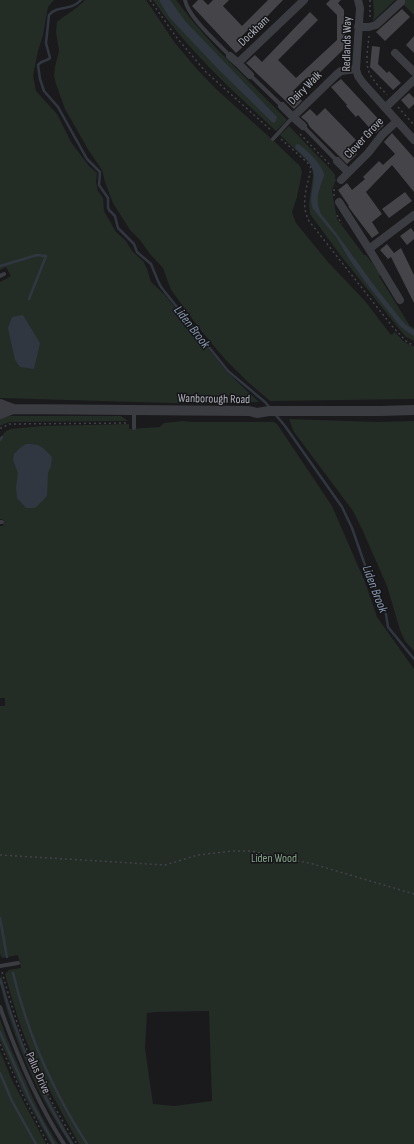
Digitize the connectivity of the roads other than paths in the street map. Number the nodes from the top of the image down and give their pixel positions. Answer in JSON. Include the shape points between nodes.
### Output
{"nodes":[{"id":1,"x":185,"y":0,"type":"edge"},
{"id":2,"x":304,"y":0,"type":"edge"},
{"id":3,"x":358,"y":0,"type":"edge"},
{"id":4,"x":401,"y":2,"type":"dead end"},
{"id":5,"x":358,"y":27,"type":"junction"},
{"id":6,"x":396,"y":53,"type":"dead end"},
{"id":7,"x":230,"y":56,"type":"joint"},
{"id":8,"x":238,"y":63,"type":"junction"},
{"id":9,"x":356,"y":69,"type":"junction"},
{"id":10,"x":414,"y":72,"type":"edge"},
{"id":11,"x":250,"y":75,"type":"joint"},
{"id":12,"x":414,"y":80,"type":"edge"},
{"id":13,"x":268,"y":92,"type":"joint"},
{"id":14,"x":282,"y":106,"type":"joint"},
{"id":15,"x":385,"y":108,"type":"junction"},
{"id":16,"x":291,"y":119,"type":"junction"},
{"id":17,"x":397,"y":121,"type":"junction"},
{"id":18,"x":303,"y":126,"type":"joint"},
{"id":19,"x":273,"y":139,"type":"dead end"},
{"id":20,"x":414,"y":140,"type":"edge"},
{"id":21,"x":318,"y":142,"type":"joint"},
{"id":22,"x":333,"y":163,"type":"joint"},
{"id":23,"x":348,"y":172,"type":"junction"},
{"id":24,"x":341,"y":180,"type":"dead end"},
{"id":25,"x":339,"y":202,"type":"dead end"},
{"id":26,"x":414,"y":215,"type":"edge"},
{"id":27,"x":369,"y":249,"type":"junction"},
{"id":28,"x":400,"y":300,"type":"dead end"},
{"id":29,"x":0,"y":404,"type":"edge"},
{"id":30,"x":13,"y":409,"type":"junction"},
{"id":31,"x":134,"y":410,"type":"junction"},
{"id":32,"x":414,"y":410,"type":"edge"},
{"id":33,"x":0,"y":414,"type":"edge"},
{"id":34,"x":134,"y":428,"type":"dead end"},
{"id":35,"x":18,"y":963,"type":"dead end"},
{"id":36,"x":0,"y":966,"type":"edge"},
{"id":37,"x":0,"y":1007,"type":"edge"},
{"id":38,"x":64,"y":1144,"type":"edge"}],
"edges":[{"from":1,"to":7,"type":"lane","name":"Dockham","via":[[188,9]]},
{"from":2,"to":8,"type":"street","name":"Dockham"},
{"from":3,"to":5,"type":"street","name":"Redlands Way"},
{"from":4,"to":5,"type":"street","via":[[376,25]]},
{"from":5,"to":9,"type":"street","name":"Redlands Way"},
{"from":6,"to":10,"type":"street"},
{"from":7,"to":8,"type":"street","name":"Dockham"},
{"from":8,"to":11,"type":"street","name":"Dockham"},
{"from":9,"to":15,"type":"street","name":"Redlands Way","via":[[360,80]]},
{"from":9,"to":16,"type":"street","name":"Dairy Walk","via":[[337,74]]},
{"from":11,"to":13,"type":"lane","name":"Dockham"},
{"from":12,"to":15,"type":"street"},
{"from":13,"to":14,"type":"lane","name":"Dairy Walk"},
{"from":14,"to":16,"type":"street","name":"Dairy Walk"},
{"from":15,"to":17,"type":"street","name":"Redlands Way"},
{"from":16,"to":18,"type":"street","name":"Dairy Walk"},
{"from":16,"to":19,"type":"lane"},
{"from":17,"to":20,"type":"street","name":"Redlands Way"},
{"from":17,"to":23,"type":"street","name":"Clover Grove"},
{"from":18,"to":21,"type":"lane","name":"Dairy Walk"},
{"from":21,"to":22,"type":"lane","name":"Clover Grove"},
{"from":22,"to":23,"type":"street","name":"Clover Grove"},
{"from":23,"to":24,"type":"street","name":"Clover Grove"},
{"from":25,"to":27,"type":"street"},
{"from":26,"to":27,"type":"street"},
{"from":27,"to":28,"type":"street"},
{"from":29,"to":30,"type":"street","name":"Wanborough Road"},
{"from":30,"to":31,"type":"street","name":"Wanborough Road"},
{"from":30,"to":33,"type":"street","name":"Wanborough Road"},
{"from":31,"to":32,"type":"street","name":"Wanborough Road","via":[[263,413]]},
{"from":31,"to":34,"type":"lane"},
{"from":35,"to":36,"type":"lane"},
{"from":37,"to":38,"type":"lane","name":"Palus Drive","via":[[36,1096]]}]}
